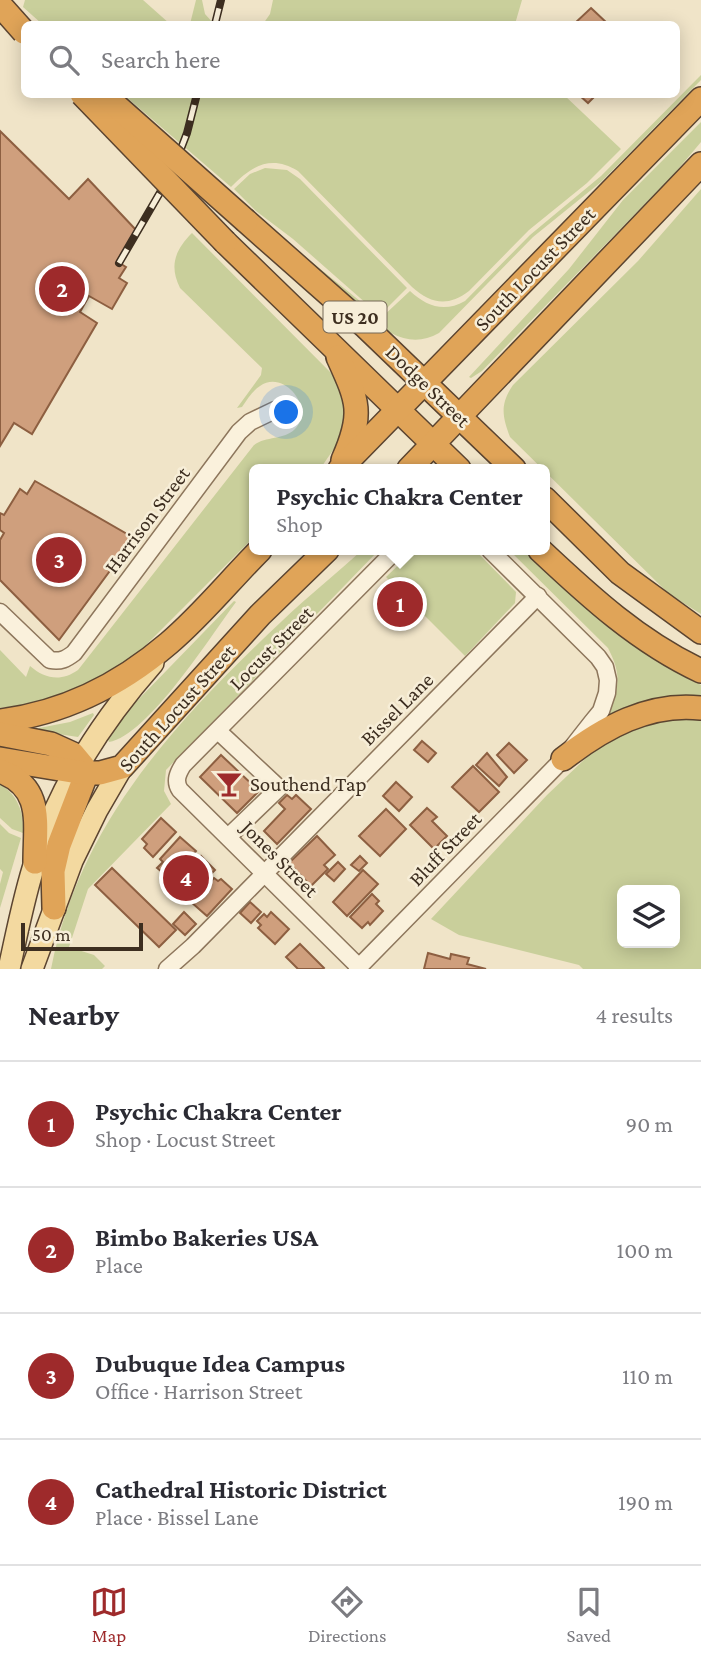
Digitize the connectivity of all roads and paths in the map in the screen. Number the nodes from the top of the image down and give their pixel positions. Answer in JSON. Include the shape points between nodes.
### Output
{"nodes":[{"id":1,"x":1,"y":3,"type":"edge"},
{"id":2,"x":0,"y":11,"type":"edge"},
{"id":3,"x":21,"y":22,"type":"edge"},
{"id":4,"x":21,"y":28,"type":"edge"},
{"id":5,"x":86,"y":98,"type":"edge"},
{"id":6,"x":108,"y":98,"type":"edge"},
{"id":7,"x":701,"y":99,"type":"edge"},
{"id":8,"x":701,"y":164,"type":"edge"},
{"id":9,"x":334,"y":348,"type":"junction"},
{"id":10,"x":424,"y":382,"type":"junction"},
{"id":11,"x":398,"y":408,"type":"junction"},
{"id":12,"x":275,"y":410,"type":"dead end"},
{"id":13,"x":461,"y":417,"type":"junction"},
{"id":14,"x":434,"y":444,"type":"junction"},
{"id":15,"x":341,"y":464,"type":"edge"},
{"id":16,"x":344,"y":464,"type":"edge"},
{"id":17,"x":414,"y":464,"type":"edge"},
{"id":18,"x":454,"y":464,"type":"edge"},
{"id":19,"x":509,"y":464,"type":"edge"},
{"id":20,"x":550,"y":504,"type":"edge"},
{"id":21,"x":255,"y":555,"type":"edge"},
{"id":22,"x":322,"y":555,"type":"edge"},
{"id":23,"x":391,"y":555,"type":"edge"},
{"id":24,"x":495,"y":555,"type":"edge"},
{"id":25,"x":545,"y":555,"type":"edge"},
{"id":26,"x":538,"y":596,"type":"junction"},
{"id":27,"x":0,"y":612,"type":"edge"},
{"id":28,"x":701,"y":632,"type":"edge"},
{"id":29,"x":170,"y":642,"type":"junction"},
{"id":30,"x":701,"y":671,"type":"edge"},
{"id":31,"x":701,"y":708,"type":"edge"},
{"id":32,"x":0,"y":721,"type":"edge"},
{"id":33,"x":218,"y":731,"type":"junction"},
{"id":34,"x":0,"y":734,"type":"edge"},
{"id":35,"x":0,"y":759,"type":"edge"},
{"id":36,"x":563,"y":759,"type":"junction"},
{"id":37,"x":122,"y":766,"type":"junction"},
{"id":38,"x":79,"y":769,"type":"junction"},
{"id":39,"x":0,"y":771,"type":"edge"},
{"id":40,"x":177,"y":778,"type":"joint"},
{"id":41,"x":228,"y":837,"type":"junction"},
{"id":42,"x":35,"y":862,"type":"junction"},
{"id":43,"x":264,"y":873,"type":"junction"},
{"id":44,"x":54,"y":908,"type":"junction"},
{"id":45,"x":47,"y":931,"type":"junction"},
{"id":46,"x":358,"y":968,"type":"edge"},
{"id":47,"x":9,"y":969,"type":"edge"},
{"id":48,"x":32,"y":969,"type":"edge"},
{"id":49,"x":42,"y":969,"type":"edge"},
{"id":50,"x":167,"y":969,"type":"edge"}],
"edges":[{"from":1,"to":2,"type":"street"},
{"from":1,"to":3,"type":"highway","bridge":true},
{"from":1,"to":4,"type":"highway","bridge":true},
{"from":5,"to":9,"type":"highway","name":"Dodge Street","number":"US 20","bridge":true},
{"from":6,"to":10,"type":"highway","name":"Dodge Street","number":"US 20","bridge":true},
{"from":7,"to":10,"type":"highway","name":"South Locust Street"},
{"from":8,"to":13,"type":"highway"},
{"from":9,"to":11,"type":"highway","name":"Dodge Street","number":"US 20"},
{"from":9,"to":15,"type":"highway","via":[[358,406],[356,427]]},
{"from":10,"to":11,"type":"highway","name":"South Locust Street"},
{"from":10,"to":13,"type":"highway","name":"Dodge Street","number":"US 20"},
{"from":11,"to":14,"type":"highway","name":"Dodge Street","number":"US 20"},
{"from":11,"to":16,"type":"highway","name":"South Locust Street"},
{"from":12,"to":27,"type":"street","name":"Harrison Street","via":[[239,432],[74,653],[58,662],[50,660]]},
{"from":13,"to":14,"type":"highway"},
{"from":13,"to":19,"type":"highway","name":"Dodge Street","number":"US 20"},
{"from":14,"to":17,"type":"highway"},
{"from":14,"to":18,"type":"highway","name":"Dodge Street","number":"US 20"},
{"from":20,"to":28,"type":"highway","via":[[620,573]]},
{"from":21,"to":29,"type":"highway","name":"South Locust Street"},
{"from":22,"to":37,"type":"highway","name":"South Locust Street","via":[[260,615]]},
{"from":23,"to":33,"type":"street","name":"Locust Street"},
{"from":24,"to":26,"type":"street"},
{"from":25,"to":30,"type":"highway","via":[[622,623]]},
{"from":26,"to":36,"type":"street","via":[[598,657],[608,680],[601,711]]},
{"from":26,"to":43,"type":"street","name":"Bissel Lane"},
{"from":29,"to":32,"type":"highway","via":[[95,694],[64,708]]},
{"from":29,"to":38,"type":"main road","name":"South Locust Street","via":[[113,711]]},
{"from":31,"to":36,"type":"highway","via":[[650,712],[623,720]]},
{"from":33,"to":40,"type":"street","name":"Locust Street","via":[[183,765]]},
{"from":33,"to":41,"type":"street","via":[[279,788]]},
{"from":34,"to":38,"type":"highway","via":[[51,744],[73,754]]},
{"from":35,"to":38,"type":"highway"},
{"from":36,"to":46,"type":"street","name":"Bluff Street"},
{"from":37,"to":38,"type":"highway","via":[[100,773]]},
{"from":37,"to":44,"type":"main road","name":"South Locust Street","via":[[72,862]]},
{"from":38,"to":42,"type":"main road","name":"South Locust Street","via":[[54,810]]},
{"from":38,"to":44,"type":"highway","via":[[84,780],[53,872]]},
{"from":39,"to":42,"type":"highway","via":[[19,780],[30,794],[36,811]]},
{"from":40,"to":41,"type":"street","name":"Jones Street","via":[[180,790]]},
{"from":41,"to":43,"type":"street","name":"Jones Street"},
{"from":42,"to":47,"type":"main road","name":"South Locust Street"},
{"from":43,"to":46,"type":"street","name":"Jones Street"},
{"from":43,"to":50,"type":"street","name":"Bissel Lane"},
{"from":44,"to":45,"type":"main road","name":"South Locust Street"},
{"from":45,"to":48,"type":"main road","name":"South Locust Street"},
{"from":45,"to":49,"type":"main road"}]}
